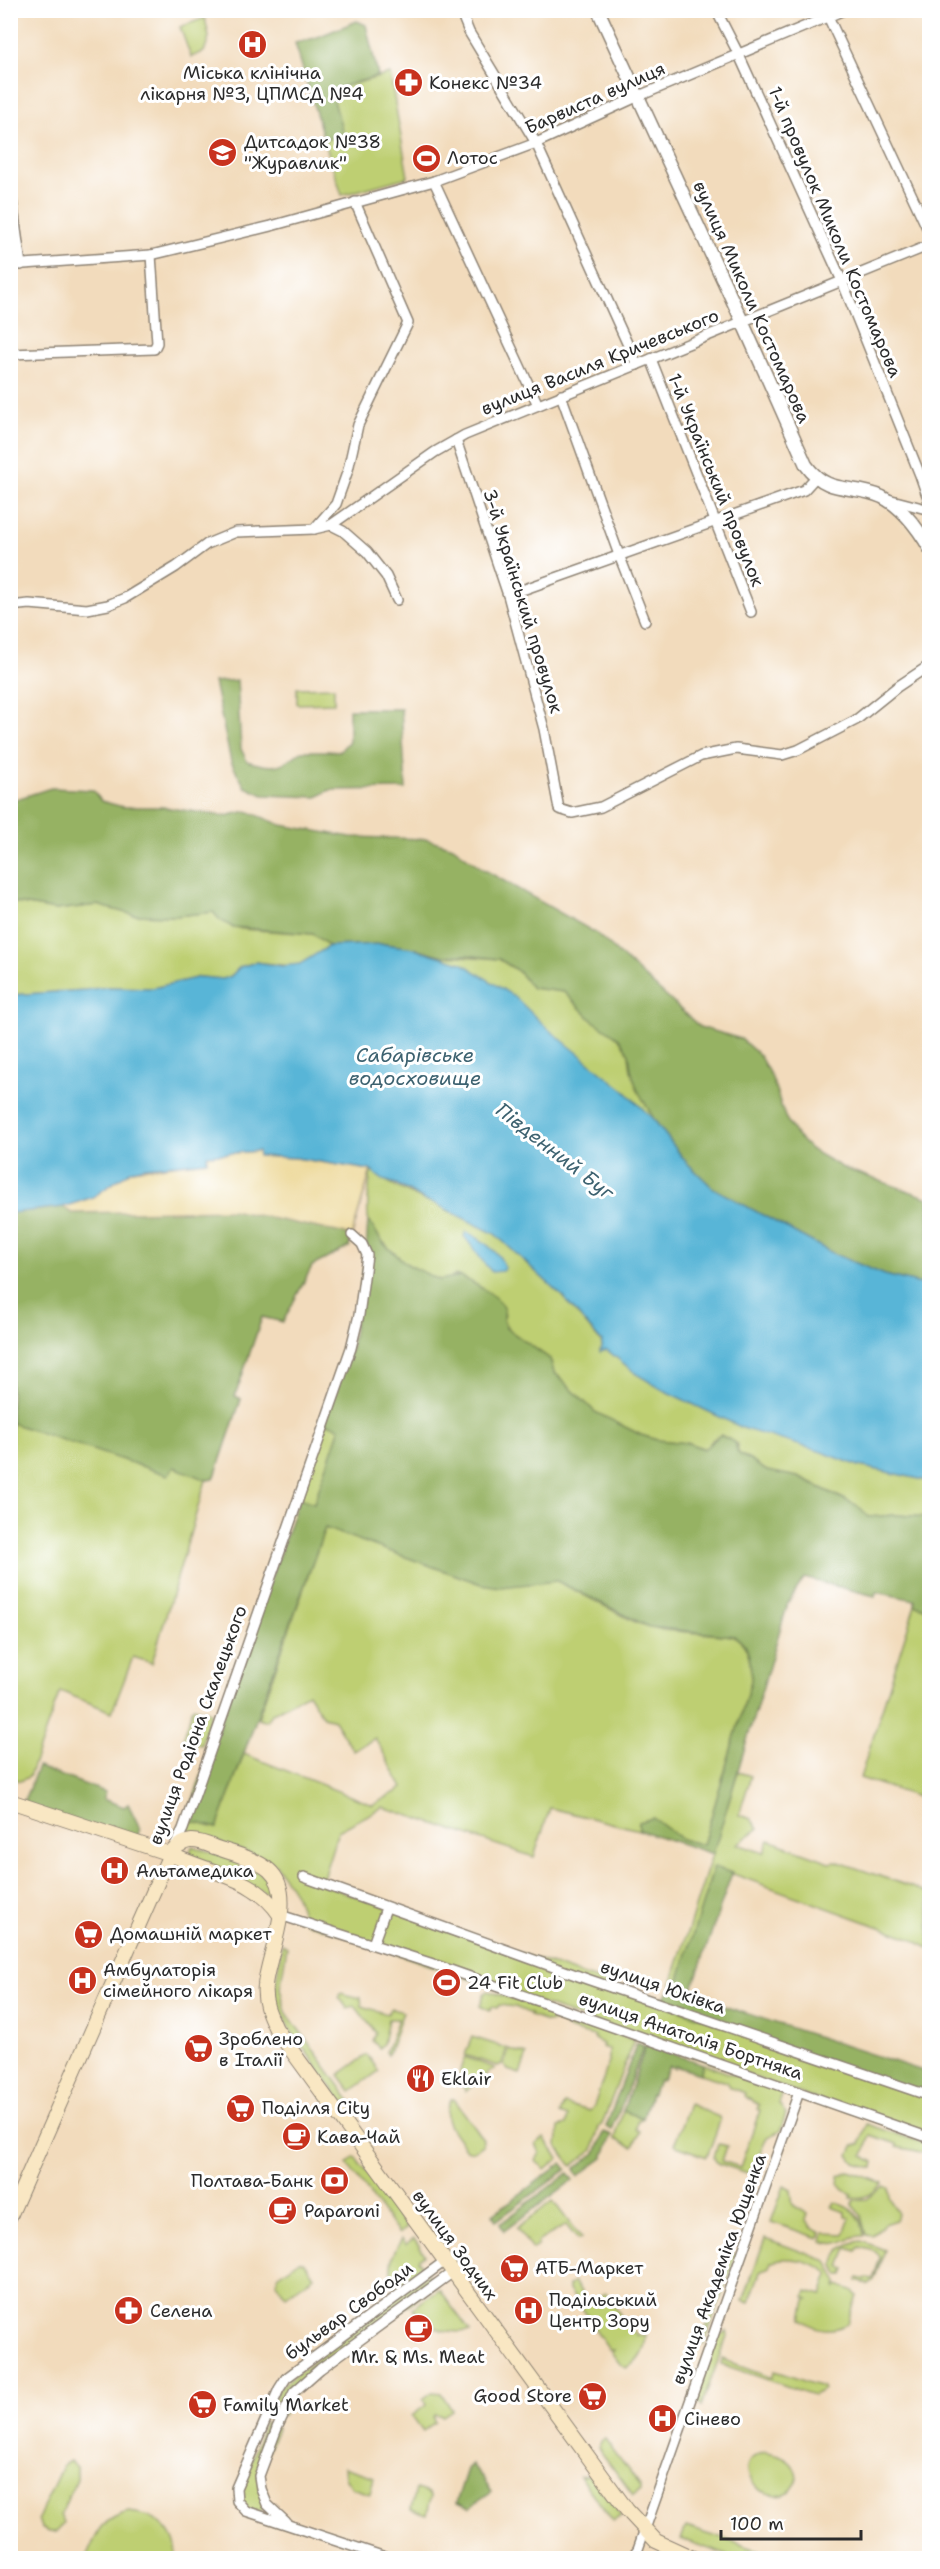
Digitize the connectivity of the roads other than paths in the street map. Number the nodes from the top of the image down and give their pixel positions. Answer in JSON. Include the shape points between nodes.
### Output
{"nodes":[{"id":1,"x":460,"y":10,"type":"edge"},
{"id":2,"x":598,"y":10,"type":"edge"},
{"id":3,"x":716,"y":10,"type":"edge"},
{"id":4,"x":844,"y":10,"type":"edge"},
{"id":5,"x":826,"y":14,"type":"edge"},
{"id":6,"x":739,"y":55,"type":"junction"},
{"id":7,"x":639,"y":96,"type":"junction"},
{"id":8,"x":536,"y":143,"type":"junction"},
{"id":9,"x":434,"y":181,"type":"junction"},
{"id":10,"x":10,"y":186,"type":"edge"},
{"id":11,"x":355,"y":202,"type":"junction"},
{"id":12,"x":930,"y":234,"type":"edge"},
{"id":13,"x":930,"y":245,"type":"edge"},
{"id":14,"x":151,"y":255,"type":"junction"},
{"id":15,"x":16,"y":265,"type":"edge"},
{"id":16,"x":842,"y":281,"type":"junction"},
{"id":17,"x":742,"y":321,"type":"junction"},
{"id":18,"x":10,"y":354,"type":"edge"},
{"id":19,"x":651,"y":359,"type":"junction"},
{"id":20,"x":637,"y":365,"type":"junction"},
{"id":21,"x":561,"y":395,"type":"junction"},
{"id":22,"x":538,"y":405,"type":"junction"},
{"id":23,"x":456,"y":440,"type":"junction"},
{"id":24,"x":815,"y":478,"type":"junction"},
{"id":25,"x":882,"y":497,"type":"junction"},
{"id":26,"x":930,"y":504,"type":"edge"},
{"id":27,"x":930,"y":510,"type":"edge"},
{"id":28,"x":715,"y":520,"type":"junction"},
{"id":29,"x":331,"y":525,"type":"junction"},
{"id":30,"x":314,"y":529,"type":"junction"},
{"id":31,"x":930,"y":549,"type":"edge"},
{"id":32,"x":619,"y":555,"type":"junction"},
{"id":33,"x":508,"y":595,"type":"junction"},
{"id":34,"x":397,"y":600,"type":"dead end"},
{"id":35,"x":10,"y":606,"type":"edge"},
{"id":36,"x":750,"y":612,"type":"dead end"},
{"id":37,"x":645,"y":621,"type":"dead end"},
{"id":38,"x":930,"y":665,"type":"edge"},
{"id":39,"x":352,"y":1235,"type":"dead end"},
{"id":40,"x":10,"y":1801,"type":"edge"},
{"id":41,"x":170,"y":1854,"type":"junction"},
{"id":42,"x":304,"y":1878,"type":"dead end"},
{"id":43,"x":386,"y":1908,"type":"junction"},
{"id":44,"x":280,"y":1915,"type":"junction"},
{"id":45,"x":373,"y":1944,"type":"junction"},
{"id":46,"x":799,"y":2092,"type":"junction"},
{"id":47,"x":930,"y":2096,"type":"edge"},
{"id":48,"x":930,"y":2138,"type":"edge"},
{"id":49,"x":10,"y":2216,"type":"edge"},
{"id":50,"x":449,"y":2266,"type":"junction"},
{"id":51,"x":267,"y":2417,"type":"junction"},
{"id":52,"x":279,"y":2422,"type":"junction"},
{"id":53,"x":293,"y":2526,"type":"junction"},
{"id":54,"x":644,"y":2530,"type":"junction"},
{"id":55,"x":387,"y":2559,"type":"edge"},
{"id":56,"x":631,"y":2559,"type":"edge"},
{"id":57,"x":693,"y":2559,"type":"edge"}],
"edges":[{"from":1,"to":8,"type":"street","via":[[469,32]]},
{"from":2,"to":7,"type":"street","name":"вулиця Миколи Костомарова"},
{"from":3,"to":6,"type":"street","name":"1-й провулок Миколи Костомарова"},
{"from":4,"to":5,"type":"street","name":"Барвиста вулиця"},
{"from":5,"to":6,"type":"street","name":"Барвиста вулиця"},
{"from":5,"to":12,"type":"street"},
{"from":6,"to":7,"type":"street","name":"Барвиста вулиця"},
{"from":6,"to":16,"type":"street","name":"1-й провулок Миколи Костомарова"},
{"from":7,"to":8,"type":"street","name":"Барвиста вулиця"},
{"from":7,"to":17,"type":"street","name":"вулиця Миколи Костомарова"},
{"from":8,"to":9,"type":"street","name":"Барвиста вулиця"},
{"from":8,"to":20,"type":"street"},
{"from":9,"to":11,"type":"street","name":"Барвиста вулиця"},
{"from":9,"to":22,"type":"street"},
{"from":10,"to":15,"type":"street"},
{"from":11,"to":14,"type":"street","name":"Барвиста вулиця"},
{"from":11,"to":30,"type":"street","via":[[408,323],[358,425],[336,504]]},
{"from":13,"to":16,"type":"street","name":"вулиця Василя Кричевського"},
{"from":14,"to":15,"type":"street","name":"Барвиста вулиця"},
{"from":14,"to":18,"type":"street","via":[[157,343],[154,349]]},
{"from":16,"to":17,"type":"street","name":"вулиця Василя Кричевського"},
{"from":16,"to":26,"type":"street","name":"1-й провулок Миколи Костомарова"},
{"from":17,"to":19,"type":"street","name":"вулиця Василя Кричевського"},
{"from":17,"to":24,"type":"street","name":"вулиця Миколи Костомарова"},
{"from":19,"to":20,"type":"street","name":"вулиця Василя Кричевського"},
{"from":19,"to":28,"type":"street","name":"1-й Український провулок"},
{"from":20,"to":21,"type":"street","name":"вулиця Василя Кричевського"},
{"from":21,"to":22,"type":"street","name":"вулиця Василя Кричевського"},
{"from":21,"to":32,"type":"street"},
{"from":22,"to":23,"type":"street","name":"вулиця Василя Кричевського"},
{"from":23,"to":29,"type":"street","name":"вулиця Василя Кричевського"},
{"from":23,"to":33,"type":"street","name":"3-й Український провулок"},
{"from":24,"to":25,"type":"street"},
{"from":24,"to":28,"type":"street","via":[[804,490]]},
{"from":25,"to":27,"type":"street"},
{"from":25,"to":31,"type":"street","via":[[912,522]]},
{"from":28,"to":32,"type":"street"},
{"from":28,"to":36,"type":"street","name":"1-й Український провулок"},
{"from":29,"to":30,"type":"street"},
{"from":29,"to":34,"type":"street","via":[[367,552],[386,576]]},
{"from":30,"to":35,"type":"street","via":[[236,532],[207,544],[126,598],[108,605],[87,609]]},
{"from":32,"to":33,"type":"street"},
{"from":32,"to":37,"type":"street"},
{"from":33,"to":38,"type":"street","name":"3-й Український провулок","via":[[544,729],[558,809],[572,813],[601,807],[701,756],[736,749],[782,755],[798,750],[856,720]]},
{"from":39,"to":41,"type":"street","name":"вулиця Родіона Скалецького","via":[[367,1255],[360,1315],[351,1348],[183,1829]]},
{"from":40,"to":41,"type":"main road"},
{"from":41,"to":44,"type":"main road","via":[[249,1884]]},
{"from":41,"to":44,"type":"main road","name":"вулиця Зодчих","via":[[180,1844],[195,1839],[261,1864],[279,1885]]},
{"from":41,"to":49,"type":"main road","name":"вулиця Родіона Скалецького"},
{"from":42,"to":43,"type":"street","name":"вулиця Юківка"},
{"from":43,"to":45,"type":"street"},
{"from":43,"to":47,"type":"street","name":"вулиця Юківка"},
{"from":44,"to":45,"type":"street","name":"вулиця Анатолія Бортняка"},
{"from":44,"to":50,"type":"main road","name":"вулиця Зодчих","via":[[265,1984],[266,2006],[276,2029]]},
{"from":45,"to":46,"type":"street","name":"вулиця Анатолія Бортняка"},
{"from":46,"to":48,"type":"street","name":"вулиця Анатолія Бортняка"},
{"from":46,"to":54,"type":"street","name":"вулиця Академіка Ющенка"},
{"from":50,"to":51,"type":"street","name":"бульвар Свободи","via":[[292,2373],[280,2387]]},
{"from":50,"to":52,"type":"street","name":"бульвар Свободи","via":[[299,2385]]},
{"from":50,"to":54,"type":"main road","name":"вулиця Зодчих"},
{"from":51,"to":52,"type":"street"},
{"from":51,"to":53,"type":"street","name":"бульвар Свободи","via":[[237,2485],[237,2498],[246,2511]]},
{"from":52,"to":53,"type":"street","name":"бульвар Свободи","via":[[262,2465],[260,2483],[271,2509]]},
{"from":53,"to":55,"type":"street","name":"бульвар Свободи"},
{"from":54,"to":56,"type":"street","name":"вулиця Академіка Ющенка"},
{"from":54,"to":57,"type":"main road","name":"вулиця Зодчих","via":[[663,2546]]}]}
